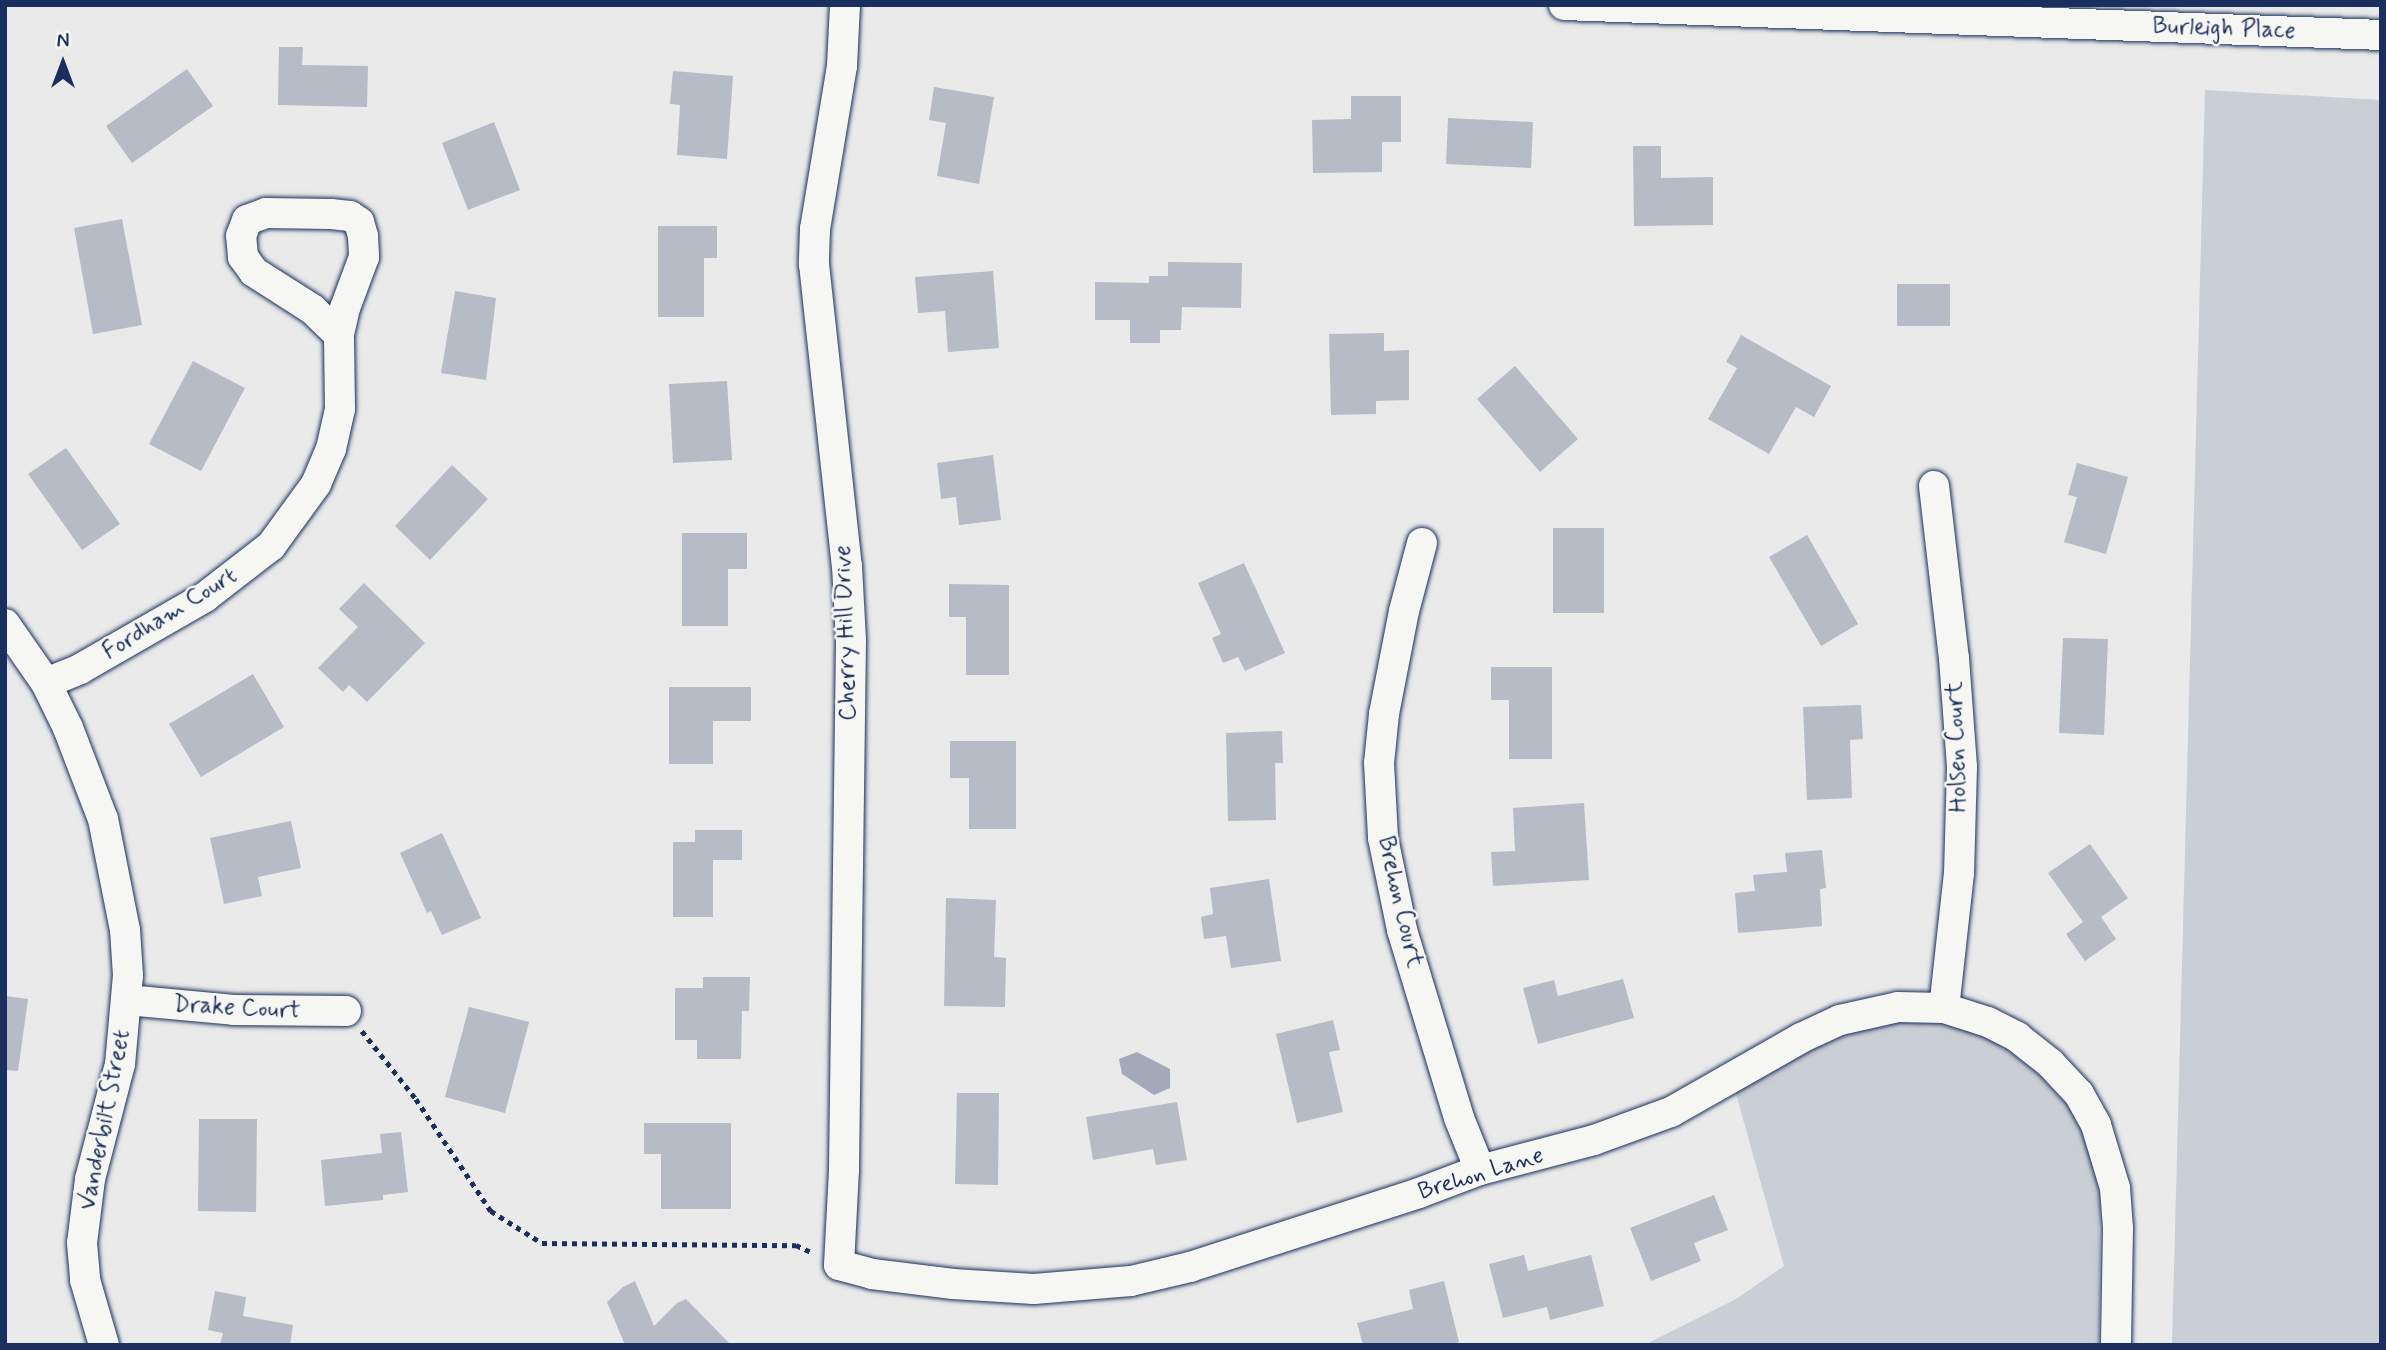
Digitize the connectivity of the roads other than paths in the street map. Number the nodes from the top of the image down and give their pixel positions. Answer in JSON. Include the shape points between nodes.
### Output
{"nodes":[{"id":1,"x":845,"y":5,"type":"edge"},
{"id":2,"x":1564,"y":5,"type":"edge"},
{"id":3,"x":2164,"y":16,"type":"edge"},
{"id":4,"x":2381,"y":36,"type":"edge"},
{"id":5,"x":339,"y":335,"type":"junction"},
{"id":6,"x":1934,"y":486,"type":"dead end"},
{"id":7,"x":1422,"y":543,"type":"dead end"},
{"id":8,"x":5,"y":624,"type":"edge"},
{"id":9,"x":46,"y":683,"type":"junction"},
{"id":10,"x":127,"y":1000,"type":"junction"},
{"id":11,"x":1944,"y":1008,"type":"junction"},
{"id":12,"x":346,"y":1011,"type":"road end"},
{"id":13,"x":1480,"y":1170,"type":"junction"},
{"id":14,"x":839,"y":1265,"type":"joint"},
{"id":15,"x":104,"y":1345,"type":"edge"},
{"id":16,"x":2116,"y":1345,"type":"edge"}],
"edges":[{"from":1,"to":14,"type":"street","name":"Cherry Hill Drive","via":[[842,66],[815,229],[814,264],[851,641]]},
{"from":2,"to":3,"type":"street","name":"Burleigh Place"},
{"from":3,"to":4,"type":"street","name":"Burleigh Place"},
{"from":5,"to":5,"type":"street","name":"Fordham Court","via":[[363,257],[359,222],[331,214],[265,213],[247,220],[241,236],[248,264],[312,309]]},
{"from":5,"to":9,"type":"street","name":"Fordham Court","via":[[340,409],[331,449],[316,484],[271,546],[205,597],[80,669]]},
{"from":6,"to":11,"type":"street","name":"Holsen Court","via":[[1962,766],[1959,873]]},
{"from":7,"to":13,"type":"street","name":"Brehon Court","via":[[1384,714],[1379,763],[1383,838],[1402,930],[1459,1118]]},
{"from":8,"to":9,"type":"street","name":"Vanderbilt Street"},
{"from":9,"to":10,"type":"street","name":"Vanderbilt Street","via":[[103,820],[125,930]]},
{"from":10,"to":12,"type":"street","name":"Drake Court","via":[[233,1010]]},
{"from":10,"to":15,"type":"street","name":"Vanderbilt Street","via":[[120,1064],[90,1179],[82,1242],[85,1280]]},
{"from":11,"to":13,"type":"street","name":"Brehon Lane","via":[[1898,1007],[1840,1020],[1671,1112],[1594,1140]]},
{"from":11,"to":16,"type":"street","name":"Brehon Lane","via":[[2017,1037],[2079,1094],[2108,1156],[2115,1188]]},
{"from":13,"to":14,"type":"street","name":"Brehon Lane","via":[[1203,1263],[1131,1281],[1034,1289],[926,1281]]}]}
